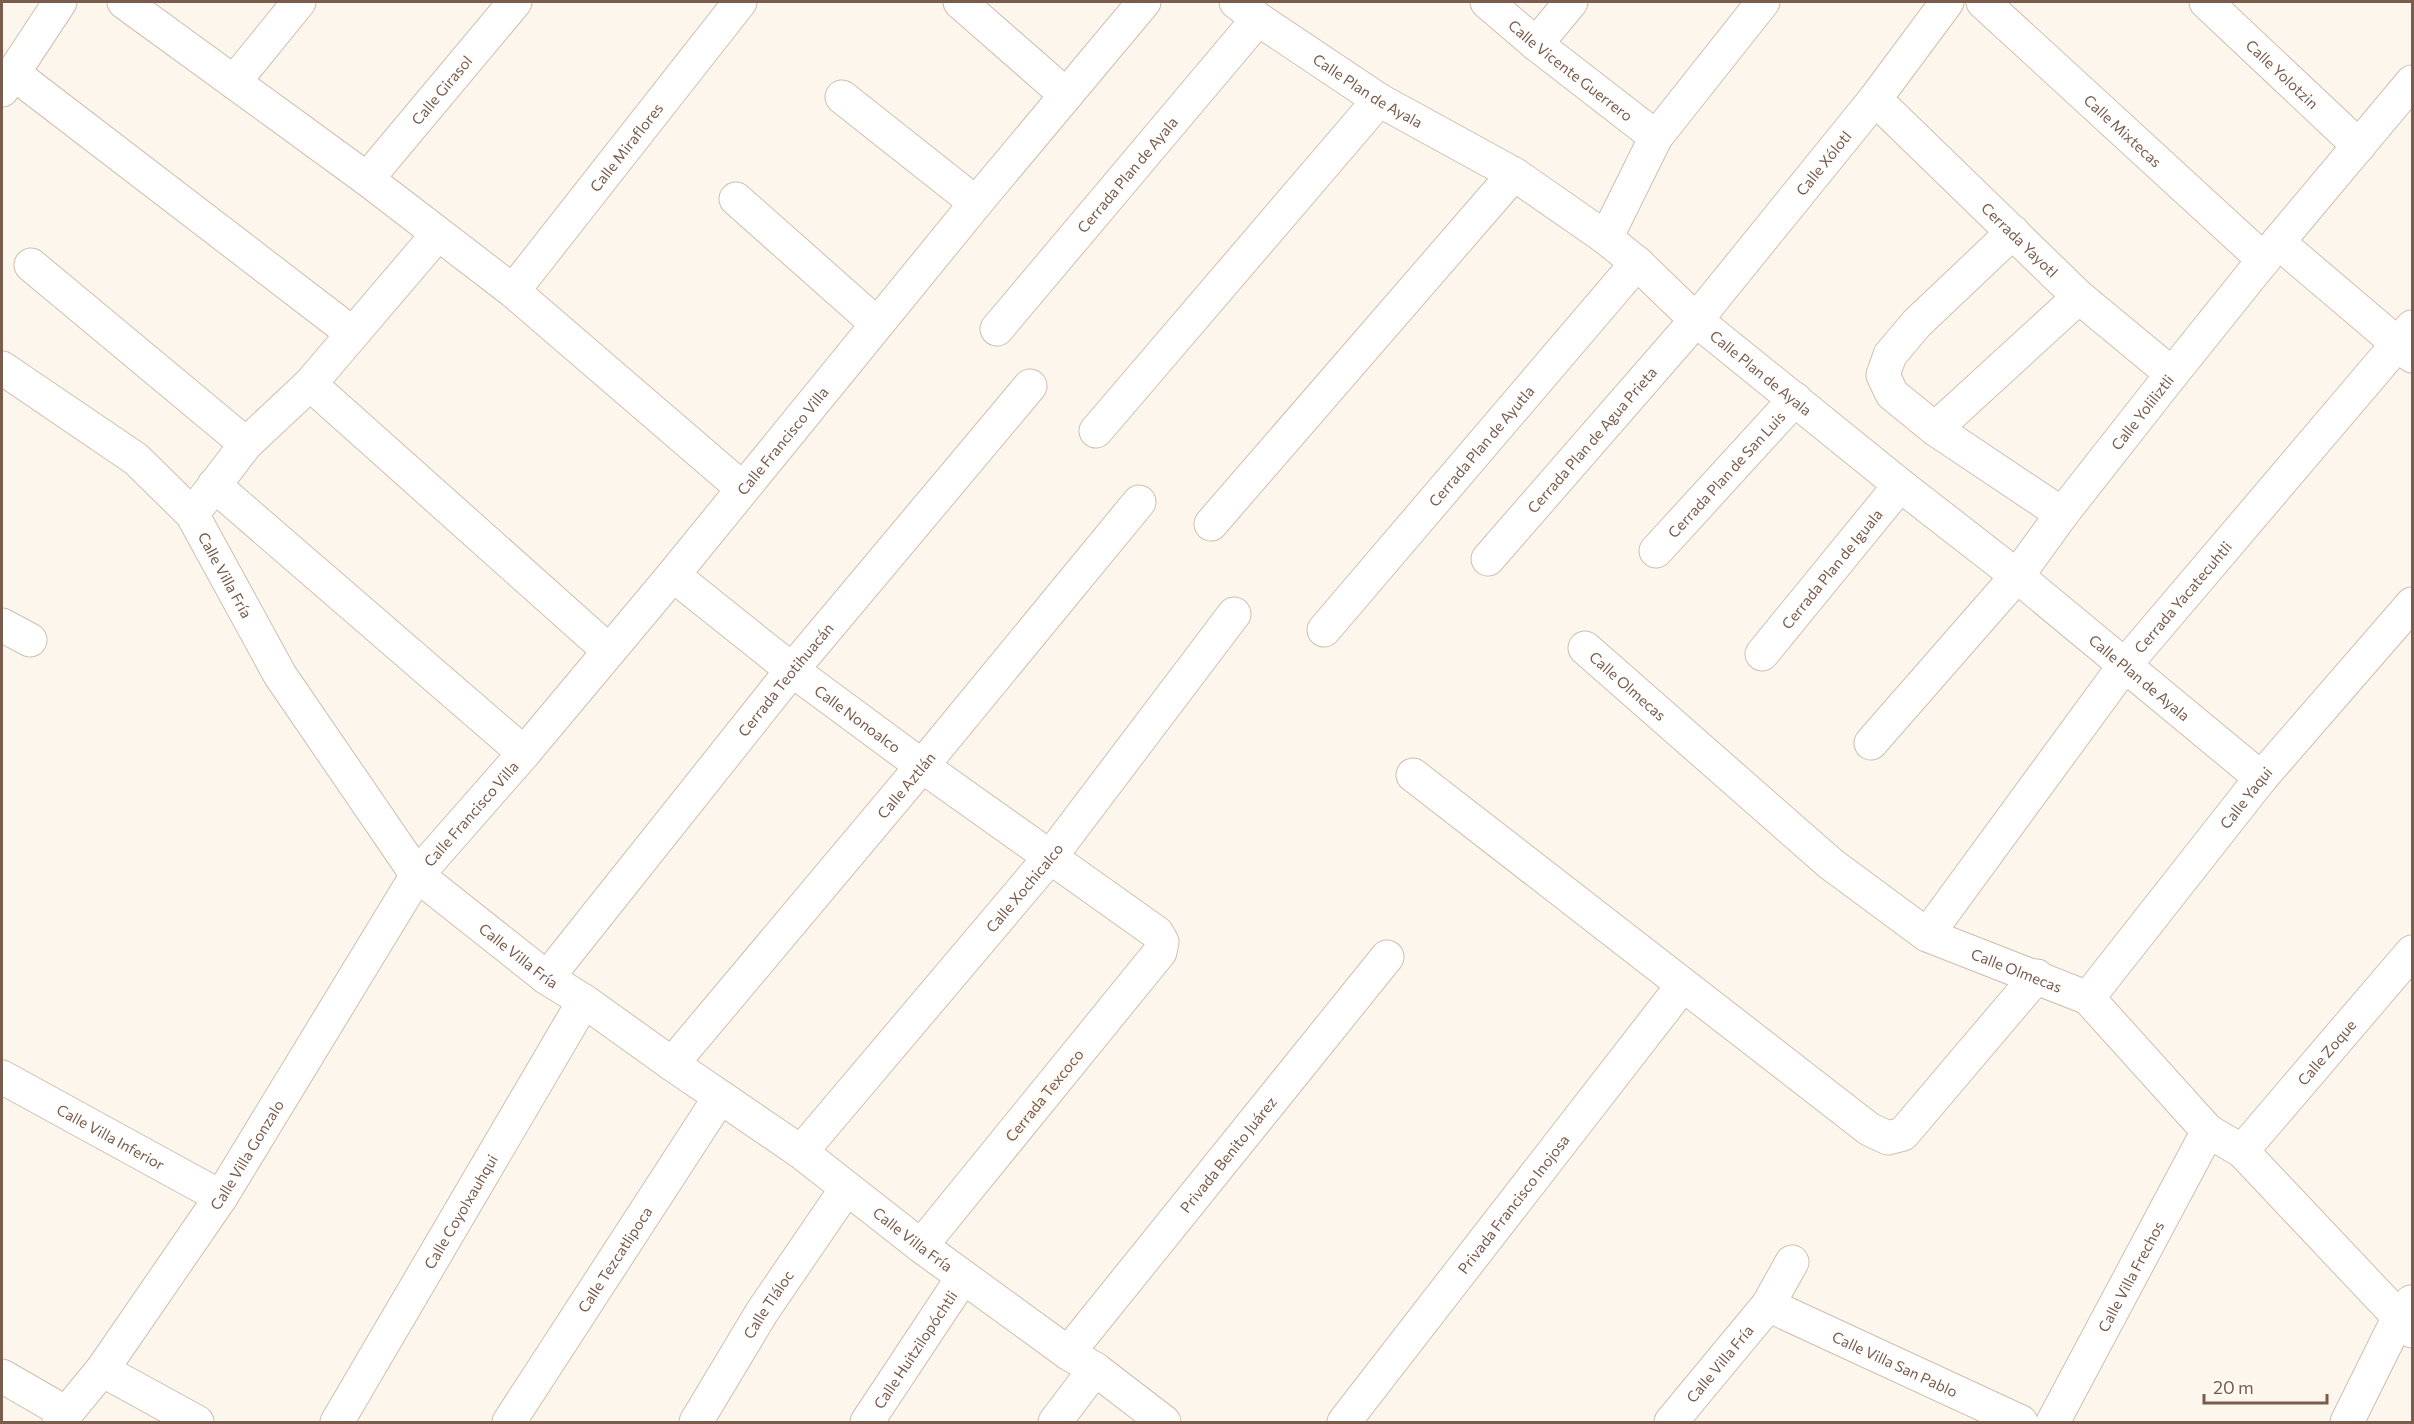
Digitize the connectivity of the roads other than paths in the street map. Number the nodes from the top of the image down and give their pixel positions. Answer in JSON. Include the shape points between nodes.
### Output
{"nodes":[{"id":1,"x":60,"y":2,"type":"edge"},
{"id":2,"x":124,"y":2,"type":"edge"},
{"id":3,"x":299,"y":2,"type":"edge"},
{"id":4,"x":515,"y":2,"type":"edge"},
{"id":5,"x":740,"y":2,"type":"edge"},
{"id":6,"x":960,"y":2,"type":"edge"},
{"id":7,"x":1144,"y":2,"type":"edge"},
{"id":8,"x":1487,"y":2,"type":"edge"},
{"id":9,"x":1570,"y":2,"type":"edge"},
{"id":10,"x":1763,"y":2,"type":"edge"},
{"id":11,"x":1947,"y":2,"type":"edge"},
{"id":12,"x":1983,"y":2,"type":"edge"},
{"id":13,"x":2206,"y":2,"type":"edge"},
{"id":14,"x":1247,"y":10,"type":"edge"},
{"id":15,"x":1536,"y":44,"type":"junction"},
{"id":16,"x":7,"y":81,"type":"edge"},
{"id":17,"x":234,"y":82,"type":"junction"},
{"id":18,"x":2412,"y":82,"type":"edge"},
{"id":19,"x":1066,"y":95,"type":"junction"},
{"id":20,"x":842,"y":97,"type":"dead end"},
{"id":21,"x":1380,"y":99,"type":"junction"},
{"id":22,"x":1875,"y":99,"type":"junction"},
{"id":23,"x":1656,"y":137,"type":"junction"},
{"id":24,"x":2359,"y":146,"type":"junction"},
{"id":25,"x":1514,"y":174,"type":"junction"},
{"id":26,"x":367,"y":179,"type":"junction"},
{"id":27,"x":736,"y":199,"type":"dead end"},
{"id":28,"x":976,"y":203,"type":"junction"},
{"id":29,"x":2013,"y":232,"type":"junction"},
{"id":30,"x":436,"y":235,"type":"junction"},
{"id":31,"x":1606,"y":238,"type":"junction"},
{"id":32,"x":2271,"y":251,"type":"junction"},
{"id":33,"x":1638,"y":263,"type":"junction"},
{"id":34,"x":31,"y":265,"type":"dead end"},
{"id":35,"x":513,"y":291,"type":"junction"},
{"id":36,"x":2079,"y":297,"type":"junction"},
{"id":37,"x":1696,"y":320,"type":"junction"},
{"id":38,"x":877,"y":324,"type":"junction"},
{"id":39,"x":997,"y":329,"type":"dead end"},
{"id":40,"x":352,"y":333,"type":"junction"},
{"id":41,"x":2408,"y":342,"type":"edge"},
{"id":42,"x":2,"y":368,"type":"edge"},
{"id":43,"x":2172,"y":374,"type":"junction"},
{"id":44,"x":309,"y":384,"type":"junction"},
{"id":45,"x":1030,"y":386,"type":"dead end"},
{"id":46,"x":1795,"y":399,"type":"junction"},
{"id":47,"x":1935,"y":429,"type":"junction"},
{"id":48,"x":1096,"y":432,"type":"dead end"},
{"id":49,"x":246,"y":444,"type":"junction"},
{"id":50,"x":214,"y":485,"type":"junction"},
{"id":51,"x":1900,"y":485,"type":"junction"},
{"id":52,"x":742,"y":488,"type":"junction"},
{"id":53,"x":1139,"y":502,"type":"dead end"},
{"id":54,"x":192,"y":514,"type":"junction"},
{"id":55,"x":2062,"y":514,"type":"junction"},
{"id":56,"x":1211,"y":524,"type":"dead end"},
{"id":57,"x":1656,"y":551,"type":"dead end"},
{"id":58,"x":1488,"y":559,"type":"dead end"},
{"id":59,"x":673,"y":575,"type":"junction"},
{"id":60,"x":2017,"y":576,"type":"junction"},
{"id":61,"x":2412,"y":604,"type":"edge"},
{"id":62,"x":1234,"y":614,"type":"dead end"},
{"id":63,"x":2,"y":625,"type":"edge"},
{"id":64,"x":1324,"y":630,"type":"dead end"},
{"id":65,"x":30,"y":640,"type":"dead end"},
{"id":66,"x":1585,"y":648,"type":"dead end"},
{"id":67,"x":609,"y":651,"type":"junction"},
{"id":68,"x":1762,"y":654,"type":"dead end"},
{"id":69,"x":2124,"y":666,"type":"junction"},
{"id":70,"x":792,"y":670,"type":"junction"},
{"id":71,"x":1871,"y":743,"type":"dead end"},
{"id":72,"x":524,"y":753,"type":"junction"},
{"id":73,"x":922,"y":766,"type":"junction"},
{"id":74,"x":1413,"y":775,"type":"dead end"},
{"id":75,"x":2261,"y":778,"type":"junction"},
{"id":76,"x":1051,"y":856,"type":"junction"},
{"id":77,"x":417,"y":875,"type":"junction"},
{"id":78,"x":1927,"y":935,"type":"junction"},
{"id":79,"x":1162,"y":942,"type":"joint"},
{"id":80,"x":2412,"y":952,"type":"edge"},
{"id":81,"x":1387,"y":957,"type":"dead end"},
{"id":82,"x":2037,"y":976,"type":"junction"},
{"id":83,"x":547,"y":978,"type":"junction"},
{"id":84,"x":1683,"y":986,"type":"junction"},
{"id":85,"x":2088,"y":998,"type":"junction"},
{"id":86,"x":584,"y":1001,"type":"junction"},
{"id":87,"x":672,"y":1064,"type":"junction"},
{"id":88,"x":2,"y":1077,"type":"edge"},
{"id":89,"x":720,"y":1097,"type":"junction"},
{"id":90,"x":2208,"y":1131,"type":"junction"},
{"id":91,"x":2242,"y":1151,"type":"junction"},
{"id":92,"x":801,"y":1152,"type":"junction"},
{"id":93,"x":846,"y":1189,"type":"junction"},
{"id":94,"x":221,"y":1197,"type":"junction"},
{"id":95,"x":921,"y":1246,"type":"junction"},
{"id":96,"x":1792,"y":1262,"type":"dead end"},
{"id":97,"x":963,"y":1277,"type":"junction"},
{"id":98,"x":1768,"y":1305,"type":"junction"},
{"id":99,"x":2408,"y":1316,"type":"edge"},
{"id":100,"x":1082,"y":1361,"type":"junction"},
{"id":101,"x":102,"y":1370,"type":"junction"},
{"id":102,"x":2,"y":1376,"type":"edge"},
{"id":103,"x":62,"y":1418,"type":"edge"},
{"id":104,"x":197,"y":1422,"type":"edge"},
{"id":105,"x":337,"y":1422,"type":"edge"},
{"id":106,"x":509,"y":1422,"type":"edge"},
{"id":107,"x":696,"y":1422,"type":"edge"},
{"id":108,"x":867,"y":1422,"type":"edge"},
{"id":109,"x":1055,"y":1422,"type":"edge"},
{"id":110,"x":1164,"y":1422,"type":"edge"},
{"id":111,"x":1344,"y":1422,"type":"edge"},
{"id":112,"x":1671,"y":1422,"type":"edge"},
{"id":113,"x":2021,"y":1422,"type":"edge"},
{"id":114,"x":2054,"y":1422,"type":"edge"},
{"id":115,"x":2348,"y":1422,"type":"edge"}],
"edges":[{"from":1,"to":16,"type":"street"},
{"from":2,"to":17,"type":"street"},
{"from":3,"to":17,"type":"street"},
{"from":4,"to":26,"type":"street","name":"Calle Girasol"},
{"from":5,"to":35,"type":"street","name":"Calle Miraflores"},
{"from":6,"to":19,"type":"street"},
{"from":7,"to":19,"type":"street","name":"Calle Francisco Villa"},
{"from":8,"to":15,"type":"street","name":"Calle Vicente Guerrero"},
{"from":9,"to":15,"type":"street"},
{"from":10,"to":23,"type":"street"},
{"from":11,"to":22,"type":"street","name":"Calle Xólotl"},
{"from":12,"to":32,"type":"street","name":"Calle Mixtecas"},
{"from":13,"to":24,"type":"street","name":"Calle Yolotzin"},
{"from":14,"to":21,"type":"street","name":"Calle Plan de Ayala"},
{"from":14,"to":39,"type":"street","name":"Cerrada Plan de Ayala"},
{"from":15,"to":23,"type":"street","name":"Calle Vicente Guerrero"},
{"from":16,"to":40,"type":"street"},
{"from":17,"to":26,"type":"street"},
{"from":18,"to":24,"type":"street","name":"Calle Yoliliztli"},
{"from":19,"to":28,"type":"street","name":"Calle Francisco Villa"},
{"from":20,"to":28,"type":"street"},
{"from":21,"to":25,"type":"street","name":"Calle Plan de Ayala"},
{"from":21,"to":48,"type":"street"},
{"from":22,"to":29,"type":"street","name":"Cerrada Yayotl"},
{"from":22,"to":37,"type":"street","name":"Calle Xólotl"},
{"from":23,"to":31,"type":"street"},
{"from":24,"to":32,"type":"street","name":"Calle Yoliliztli"},
{"from":25,"to":31,"type":"street","name":"Calle Plan de Ayala"},
{"from":25,"to":56,"type":"street"},
{"from":26,"to":30,"type":"street"},
{"from":27,"to":38,"type":"street"},
{"from":28,"to":38,"type":"street","name":"Calle Francisco Villa"},
{"from":29,"to":36,"type":"street","name":"Cerrada Yayotl"},
{"from":29,"to":47,"type":"street","via":[[1917,323],[1890,355],[1883,375],[1892,394]]},
{"from":30,"to":35,"type":"street"},
{"from":30,"to":40,"type":"street"},
{"from":31,"to":33,"type":"street","name":"Calle Plan de Ayala"},
{"from":32,"to":41,"type":"street","name":"Calle Mixtecas"},
{"from":32,"to":43,"type":"street","name":"Calle Yoliliztli"},
{"from":33,"to":37,"type":"street","name":"Calle Plan de Ayala"},
{"from":33,"to":64,"type":"street","name":"Cerrada Plan de Ayutla"},
{"from":34,"to":49,"type":"street"},
{"from":35,"to":52,"type":"street"},
{"from":36,"to":43,"type":"street","name":"Cerrada Yayotl"},
{"from":36,"to":47,"type":"street"},
{"from":37,"to":46,"type":"street","name":"Calle Plan de Ayala"},
{"from":37,"to":58,"type":"street","name":"Cerrada Plan de Agua Prieta"},
{"from":38,"to":52,"type":"street","name":"Calle Francisco Villa"},
{"from":40,"to":44,"type":"street"},
{"from":41,"to":69,"type":"street","name":"Cerrada Yacatecuhtli"},
{"from":42,"to":54,"type":"street","name":"Calle Villa Fría","via":[[136,459]]},
{"from":43,"to":55,"type":"street","name":"Calle Yoliliztli"},
{"from":44,"to":49,"type":"street"},
{"from":44,"to":67,"type":"street"},
{"from":45,"to":70,"type":"street","name":"Cerrada Teotihuacán"},
{"from":46,"to":51,"type":"street","name":"Calle Plan de Ayala"},
{"from":46,"to":57,"type":"street","name":"Cerrada Plan de San Luis"},
{"from":47,"to":55,"type":"street"},
{"from":49,"to":50,"type":"street"},
{"from":50,"to":54,"type":"street"},
{"from":50,"to":72,"type":"street"},
{"from":51,"to":60,"type":"street","name":"Calle Plan de Ayala"},
{"from":51,"to":68,"type":"street","name":"Cerrada Plan de Iguala"},
{"from":52,"to":59,"type":"street","name":"Calle Francisco Villa"},
{"from":53,"to":73,"type":"street","name":"Calle Aztlán"},
{"from":54,"to":77,"type":"street","name":"Calle Villa Fría","via":[[280,675]]},
{"from":55,"to":60,"type":"street","name":"Calle Yoliliztli"},
{"from":59,"to":67,"type":"street","name":"Calle Francisco Villa"},
{"from":59,"to":70,"type":"street","name":"Calle Nonoalco"},
{"from":60,"to":69,"type":"street","name":"Calle Plan de Ayala"},
{"from":60,"to":71,"type":"street","name":"Calle Yoliliztli"},
{"from":61,"to":75,"type":"street","name":"Calle Yaqui"},
{"from":62,"to":76,"type":"street","name":"Calle Xochicalco"},
{"from":63,"to":65,"type":"street"},
{"from":66,"to":78,"type":"street","name":"Calle Olmecas","via":[[1831,864]]},
{"from":67,"to":72,"type":"street","name":"Calle Francisco Villa"},
{"from":69,"to":75,"type":"street","name":"Calle Plan de Ayala"},
{"from":69,"to":78,"type":"street","name":"Cerrada Yacatecuhtli"},
{"from":70,"to":73,"type":"street","name":"Calle Nonoalco"},
{"from":70,"to":83,"type":"street","name":"Cerrada Teotihuacán"},
{"from":72,"to":77,"type":"street","name":"Calle Francisco Villa"},
{"from":73,"to":76,"type":"street","name":"Calle Nonoalco"},
{"from":73,"to":87,"type":"street","name":"Calle Aztlán"},
{"from":74,"to":84,"type":"street"},
{"from":75,"to":85,"type":"street","name":"Calle Yaqui"},
{"from":76,"to":79,"type":"street","name":"Calle Nonoalco","via":[[1157,933]]},
{"from":76,"to":92,"type":"street","name":"Calle Xochicalco"},
{"from":77,"to":83,"type":"street","name":"Calle Villa Fría"},
{"from":77,"to":94,"type":"street","name":"Calle Villa Gonzalo"},
{"from":78,"to":82,"type":"street","name":"Calle Olmecas"},
{"from":79,"to":95,"type":"street","name":"Cerrada Texcoco","via":[[1160,952]]},
{"from":80,"to":91,"type":"street","name":"Calle Zoque"},
{"from":81,"to":100,"type":"street","name":"Privada Benito Juárez"},
{"from":82,"to":84,"type":"street","via":[[1903,1134],[1888,1138],[1869,1129]]},
{"from":82,"to":85,"type":"street","name":"Calle Olmecas"},
{"from":83,"to":86,"type":"street","name":"Calle Villa Fría"},
{"from":84,"to":111,"type":"street","name":"Privada Francisco Inojosa"},
{"from":85,"to":90,"type":"street","name":"Calle Olmecas"},
{"from":86,"to":87,"type":"street","name":"Calle Villa Fría"},
{"from":86,"to":105,"type":"street","name":"Calle Coyolxauhqui"},
{"from":87,"to":89,"type":"street","name":"Calle Villa Fría"},
{"from":88,"to":94,"type":"street","name":"Calle Villa Inferior"},
{"from":89,"to":92,"type":"street","name":"Calle Villa Fría"},
{"from":89,"to":106,"type":"street","name":"Calle Tezcatlipoca"},
{"from":90,"to":91,"type":"street","name":"Calle Olmecas"},
{"from":90,"to":114,"type":"street","name":"Calle Villa Frechos"},
{"from":91,"to":99,"type":"street","name":"Calle Olmecas"},
{"from":92,"to":93,"type":"street","name":"Calle Villa Fría"},
{"from":93,"to":95,"type":"street","name":"Calle Villa Fría"},
{"from":93,"to":107,"type":"street","name":"Calle Tláloc","via":[[762,1312]]},
{"from":94,"to":101,"type":"street","name":"Calle Villa Gonzalo"},
{"from":95,"to":97,"type":"street","name":"Calle Villa Fría"},
{"from":96,"to":98,"type":"street","name":"Calle Villa Fría"},
{"from":97,"to":100,"type":"street","name":"Calle Villa Fría"},
{"from":97,"to":108,"type":"street","name":"Calle Huitzilopóchtli"},
{"from":98,"to":112,"type":"street","name":"Calle Villa Fría"},
{"from":98,"to":113,"type":"street","name":"Calle Villa San Pablo"},
{"from":99,"to":115,"type":"street"},
{"from":100,"to":109,"type":"street","name":"Privada Benito Juárez"},
{"from":100,"to":110,"type":"street","name":"Calle Villa Fría"},
{"from":101,"to":103,"type":"street","name":"Calle Villa Gonzalo"},
{"from":101,"to":104,"type":"street"},
{"from":102,"to":103,"type":"street"}]}
